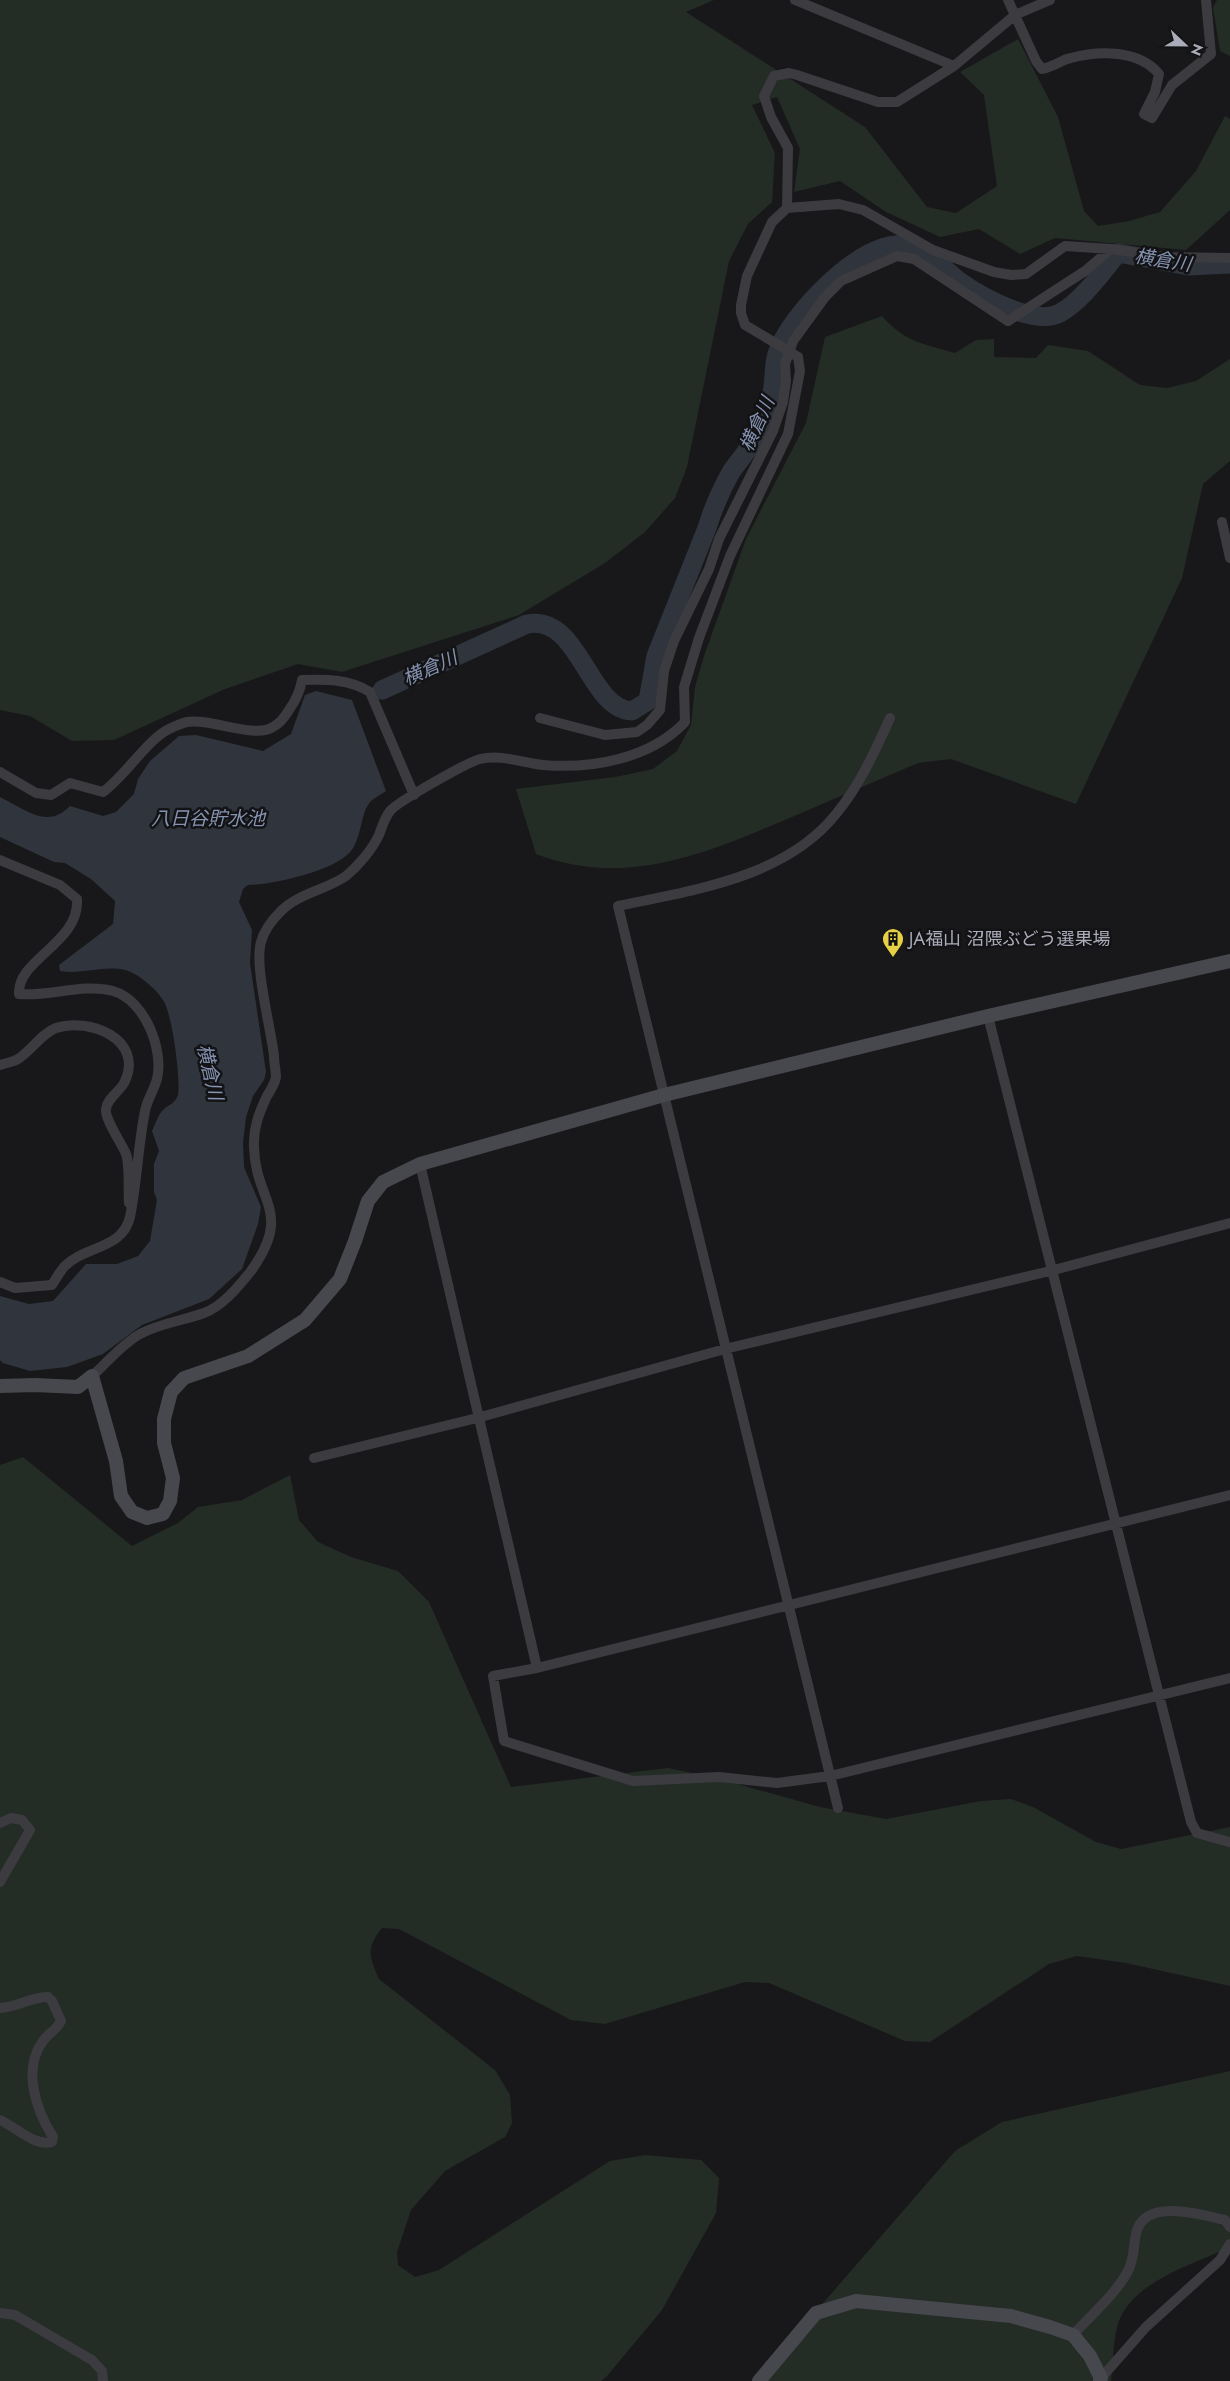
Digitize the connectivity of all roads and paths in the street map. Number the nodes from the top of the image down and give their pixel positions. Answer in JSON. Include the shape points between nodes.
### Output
{"nodes":[{"id":1,"x":795,"y":0,"type":"edge"},
{"id":2,"x":1008,"y":0,"type":"edge"},
{"id":3,"x":1050,"y":0,"type":"edge"},
{"id":4,"x":1206,"y":0,"type":"edge"},
{"id":5,"x":1015,"y":15,"type":"junction"},
{"id":6,"x":954,"y":66,"type":"junction"},
{"id":7,"x":786,"y":208,"type":"junction"},
{"id":8,"x":1111,"y":249,"type":"junction"},
{"id":9,"x":1230,"y":258,"type":"edge"},
{"id":10,"x":1222,"y":522,"type":"dead end"},
{"id":11,"x":1230,"y":558,"type":"edge"},
{"id":12,"x":540,"y":718,"type":"dead end"},
{"id":13,"x":890,"y":718,"type":"dead end"},
{"id":14,"x":0,"y":772,"type":"edge"},
{"id":15,"x":414,"y":795,"type":"junction"},
{"id":16,"x":0,"y":860,"type":"edge"},
{"id":17,"x":1230,"y":961,"type":"edge"},
{"id":18,"x":988,"y":1016,"type":"junction"},
{"id":19,"x":0,"y":1065,"type":"edge"},
{"id":20,"x":664,"y":1095,"type":"junction"},
{"id":21,"x":420,"y":1164,"type":"junction"},
{"id":22,"x":130,"y":1217,"type":"junction"},
{"id":23,"x":1230,"y":1223,"type":"edge"},
{"id":24,"x":1050,"y":1271,"type":"junction"},
{"id":25,"x":0,"y":1282,"type":"edge"},
{"id":26,"x":724,"y":1349,"type":"junction"},
{"id":27,"x":92,"y":1376,"type":"junction"},
{"id":28,"x":0,"y":1386,"type":"edge"},
{"id":29,"x":477,"y":1418,"type":"junction"},
{"id":30,"x":314,"y":1458,"type":"dead end"},
{"id":31,"x":1230,"y":1494,"type":"edge"},
{"id":32,"x":1115,"y":1523,"type":"junction"},
{"id":33,"x":789,"y":1604,"type":"junction"},
{"id":34,"x":537,"y":1668,"type":"junction"},
{"id":35,"x":1230,"y":1678,"type":"edge"},
{"id":36,"x":1158,"y":1696,"type":"junction"},
{"id":37,"x":830,"y":1776,"type":"junction"},
{"id":38,"x":838,"y":1808,"type":"dead end"},
{"id":39,"x":0,"y":1823,"type":"edge"},
{"id":40,"x":1229,"y":1842,"type":"dead end"},
{"id":41,"x":0,"y":1882,"type":"edge"},
{"id":42,"x":0,"y":2008,"type":"edge"},
{"id":43,"x":0,"y":2120,"type":"edge"},
{"id":44,"x":1230,"y":2228,"type":"edge"},
{"id":45,"x":1230,"y":2244,"type":"edge"},
{"id":46,"x":0,"y":2313,"type":"edge"},
{"id":47,"x":1073,"y":2335,"type":"junction"},
{"id":48,"x":1101,"y":2380,"type":"edge"},
{"id":49,"x":103,"y":2381,"type":"edge"},
{"id":50,"x":759,"y":2381,"type":"edge"}],
"edges":[{"from":1,"to":6,"type":"street"},
{"from":2,"to":5,"type":"street"},
{"from":3,"to":5,"type":"street"},
{"from":4,"to":5,"type":"street","via":[[1211,54],[1172,85],[1152,118],[1144,114],[1156,92],[1159,74],[1150,64],[1117,54],[1095,53],[1042,68]]},
{"from":5,"to":6,"type":"street"},
{"from":6,"to":7,"type":"street","via":[[896,102],[878,102],[788,73],[774,76],[764,96],[788,148]]},
{"from":7,"to":8,"type":"street","via":[[839,204],[863,210],[933,250],[971,265],[1011,275],[1026,274],[1065,246]]},
{"from":7,"to":15,"type":"street","bridge":true,"via":[[772,222],[747,276],[741,313],[745,325],[798,357],[800,371],[788,434],[730,556],[699,638],[684,688],[685,722],[666,740],[647,749],[586,766],[542,764],[501,757],[479,759]]},
{"from":8,"to":9,"type":"street","via":[[1165,257]]},
{"from":8,"to":12,"type":"street","via":[[1085,271],[1008,322],[914,259],[897,256],[841,281],[793,341],[785,364],[783,402],[773,431],[674,641],[664,671],[660,710],[637,732],[606,735]]},
{"from":10,"to":11,"type":"street"},
{"from":13,"to":20,"type":"street","via":[[859,782],[835,815],[817,834],[790,854],[758,870],[695,889],[618,906]]},
{"from":14,"to":15,"type":"street","via":[[36,793],[51,795],[70,783],[103,792],[118,781],[166,730],[186,722],[206,722],[248,730],[272,728],[284,718],[300,694],[302,680],[335,679],[370,692]]},
{"from":15,"to":27,"type":"street","via":[[391,809],[374,843],[347,875],[282,910],[260,942],[261,976],[276,1079],[254,1130],[257,1169],[272,1218],[270,1235],[261,1252],[251,1270],[218,1306],[136,1336]]},
{"from":16,"to":22,"type":"street","via":[[60,885],[77,899],[78,913],[71,927],[32,967],[21,982],[19,994],[82,989],[113,991],[131,1000],[152,1031],[159,1051],[157,1079],[145,1111]]},
{"from":17,"to":18,"type":"street"},
{"from":18,"to":20,"type":"street"},
{"from":18,"to":24,"type":"street"},
{"from":19,"to":22,"type":"street","via":[[17,1060],[54,1028],[73,1024],[94,1026],[115,1037],[126,1048],[129,1066],[125,1082],[106,1109],[127,1156]]},
{"from":20,"to":21,"type":"street"},
{"from":20,"to":26,"type":"street"},
{"from":21,"to":27,"type":"street","via":[[383,1182],[368,1201],[340,1279],[305,1320],[248,1356],[184,1378],[171,1392],[164,1419],[164,1443],[173,1478],[170,1501],[163,1514],[147,1518],[132,1512],[121,1496],[116,1460]]},
{"from":21,"to":29,"type":"street"},
{"from":22,"to":25,"type":"street","via":[[121,1237],[65,1265],[52,1285],[15,1288]]},
{"from":23,"to":24,"type":"street"},
{"from":24,"to":26,"type":"street"},
{"from":24,"to":32,"type":"street"},
{"from":26,"to":29,"type":"street"},
{"from":26,"to":33,"type":"street"},
{"from":27,"to":28,"type":"street","via":[[78,1387]]},
{"from":29,"to":30,"type":"street"},
{"from":29,"to":34,"type":"street"},
{"from":31,"to":32,"type":"street"},
{"from":32,"to":33,"type":"street"},
{"from":32,"to":36,"type":"street"},
{"from":33,"to":34,"type":"street"},
{"from":33,"to":37,"type":"street"},
{"from":34,"to":37,"type":"street","via":[[493,1676],[504,1741],[633,1781],[719,1778],[777,1782]]},
{"from":35,"to":36,"type":"street"},
{"from":36,"to":37,"type":"street"},
{"from":36,"to":40,"type":"street","via":[[1191,1822],[1198,1833]]},
{"from":37,"to":38,"type":"street"},
{"from":39,"to":41,"type":"street","via":[[11,1818],[22,1820],[30,1830]]},
{"from":42,"to":43,"type":"street","via":[[48,1997],[60,2021],[57,2030],[44,2039],[37,2052],[33,2081],[35,2098],[53,2137],[52,2142],[46,2144],[31,2138]]},
{"from":44,"to":47,"type":"street","via":[[1225,2220],[1192,2212],[1156,2213],[1143,2221],[1128,2271]]},
{"from":45,"to":48,"type":"street","via":[[1220,2260],[1146,2327]]},
{"from":46,"to":49,"type":"street","via":[[15,2315],[92,2360],[102,2371]]},
{"from":47,"to":48,"type":"street","via":[[1090,2356]]},
{"from":47,"to":50,"type":"street","via":[[1011,2316],[856,2301],[816,2313]]}]}
